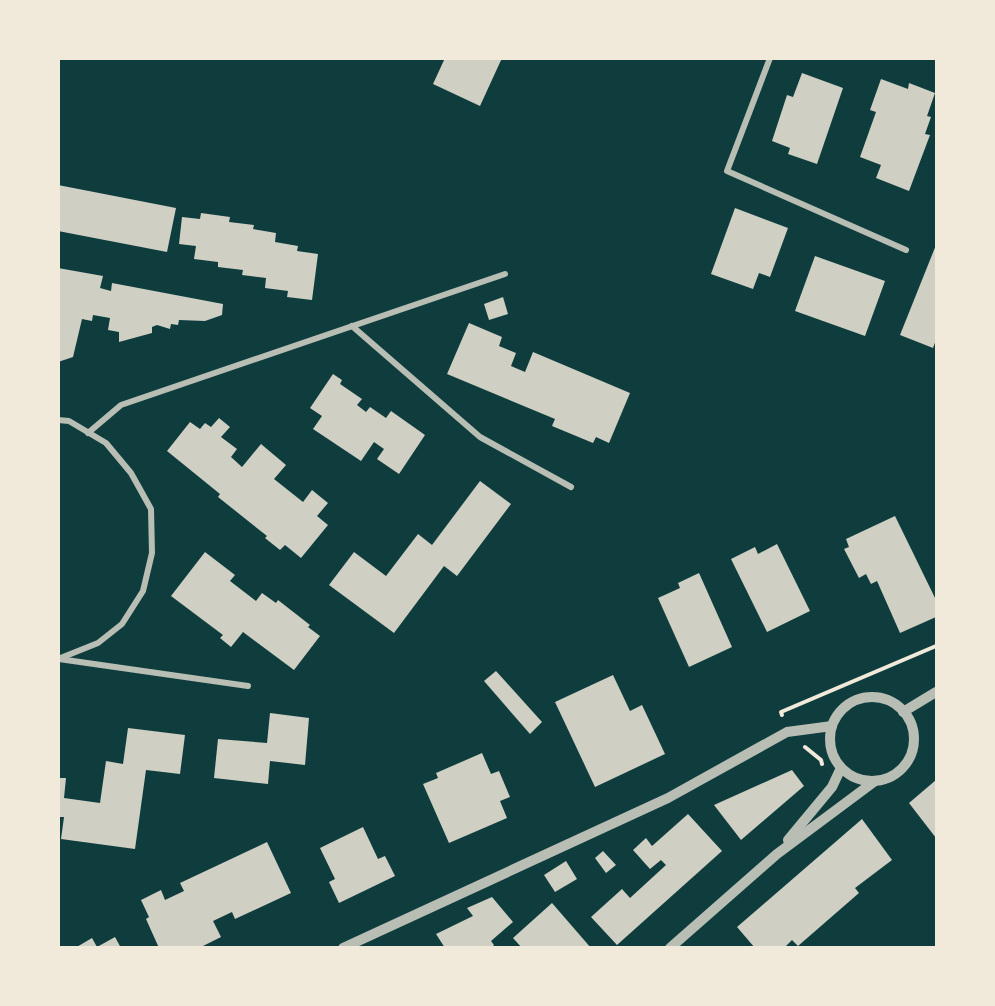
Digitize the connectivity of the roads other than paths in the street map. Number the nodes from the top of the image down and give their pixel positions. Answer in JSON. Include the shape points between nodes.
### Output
{"nodes":[{"id":1,"x":770,"y":58,"type":"edge"},
{"id":2,"x":906,"y":250,"type":"dead end"},
{"id":3,"x":505,"y":274,"type":"dead end"},
{"id":4,"x":352,"y":326,"type":"junction"},
{"id":5,"x":58,"y":420,"type":"edge"},
{"id":6,"x":88,"y":433,"type":"junction"},
{"id":7,"x":571,"y":487,"type":"dead end"},
{"id":8,"x":58,"y":659,"type":"edge"},
{"id":9,"x":248,"y":687,"type":"dead end"},
{"id":10,"x":936,"y":692,"type":"edge"},
{"id":11,"x":903,"y":712,"type":"junction"},
{"id":12,"x":832,"y":726,"type":"junction"},
{"id":13,"x":841,"y":768,"type":"junction"},
{"id":14,"x":875,"y":781,"type":"junction"},
{"id":15,"x":777,"y":854,"type":"junction"},
{"id":16,"x":343,"y":948,"type":"edge"},
{"id":17,"x":669,"y":948,"type":"edge"}],
"edges":[{"from":1,"to":2,"type":"street","via":[[727,171]]},
{"from":3,"to":4,"type":"street"},
{"from":4,"to":6,"type":"street","via":[[120,405]]},
{"from":4,"to":7,"type":"street","via":[[480,437]]},
{"from":5,"to":6,"type":"street"},
{"from":6,"to":8,"type":"street","via":[[106,443],[131,473],[151,509],[152,553],[142,591],[122,624],[98,643]]},
{"from":8,"to":9,"type":"street"},
{"from":10,"to":11,"type":"street"},
{"from":11,"to":12,"type":"street","via":[[885,700],[864,698],[850,703]]},
{"from":11,"to":14,"type":"street","via":[[914,735],[913,749],[899,771]]},
{"from":12,"to":13,"type":"street","via":[[831,748]]},
{"from":12,"to":16,"type":"street","via":[[787,732],[668,798]]},
{"from":13,"to":14,"type":"street","via":[[851,776]]},
{"from":13,"to":15,"type":"street","via":[[832,787]]},
{"from":14,"to":15,"type":"street"},
{"from":15,"to":17,"type":"street"}]}
